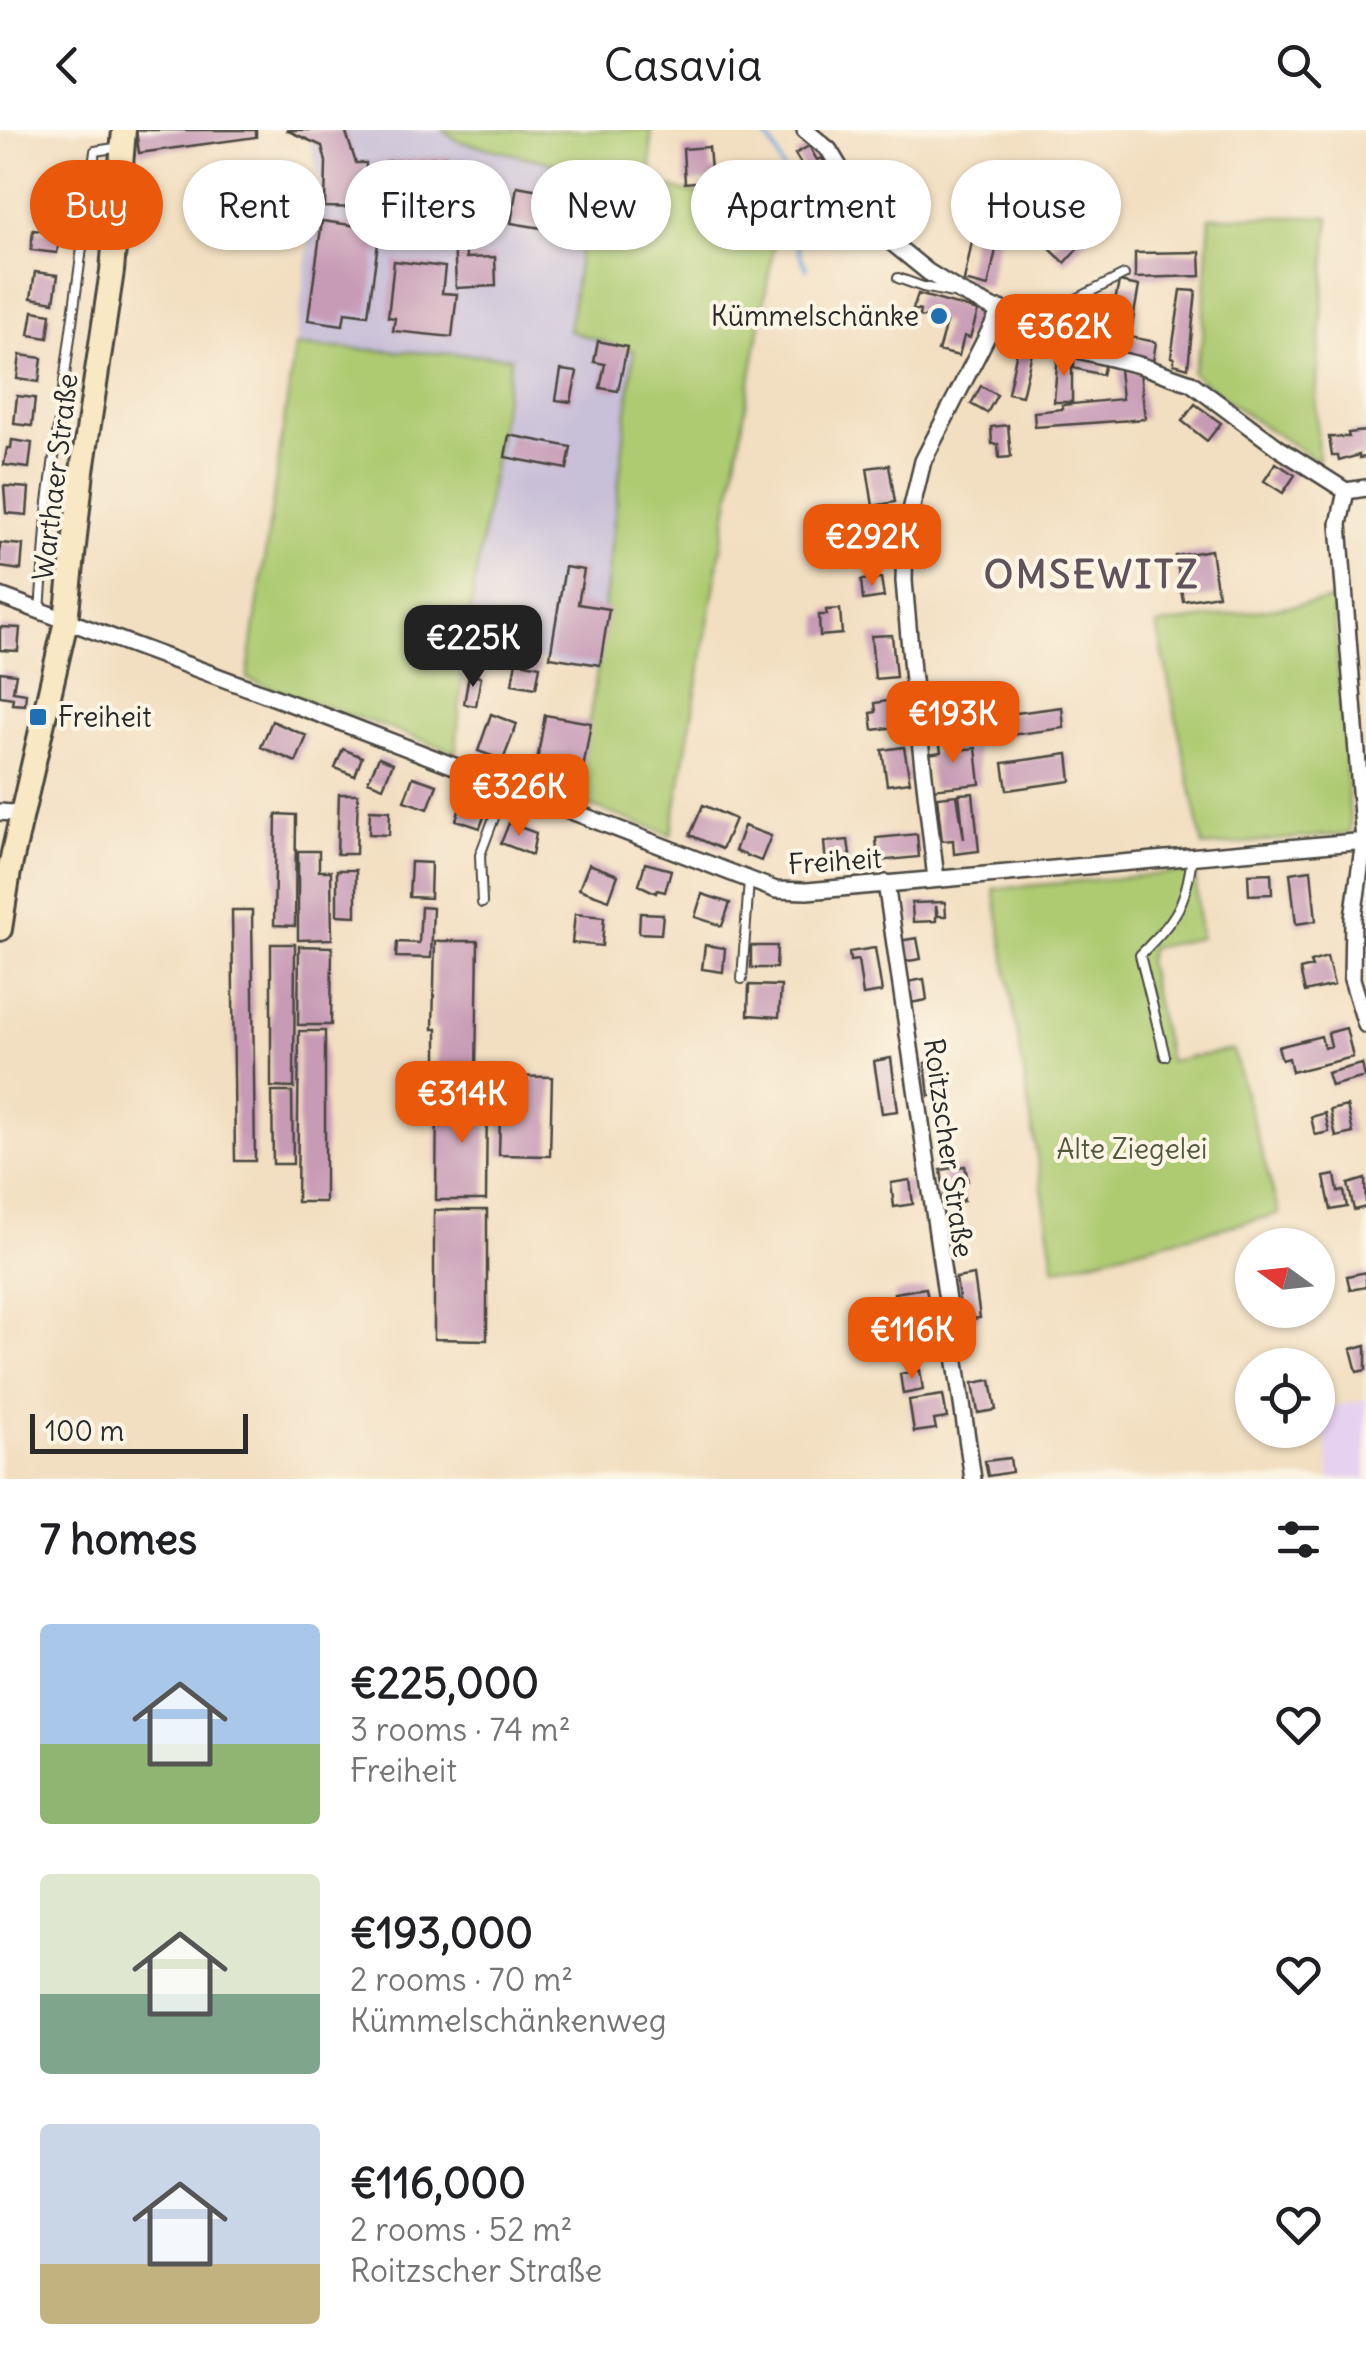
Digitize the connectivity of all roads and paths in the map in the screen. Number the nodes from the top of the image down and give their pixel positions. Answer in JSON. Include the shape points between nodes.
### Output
{"nodes":[{"id":1,"x":804,"y":130,"type":"edge"},
{"id":2,"x":124,"y":138,"type":"edge"},
{"id":3,"x":1124,"y":274,"type":"dead end"},
{"id":4,"x":898,"y":278,"type":"dead end"},
{"id":5,"x":962,"y":292,"type":"junction"},
{"id":6,"x":1001,"y":309,"type":"junction"},
{"id":7,"x":1033,"y":326,"type":"junction"},
{"id":8,"x":1366,"y":488,"type":"edge"},
{"id":9,"x":1346,"y":491,"type":"junction"},
{"id":10,"x":0,"y":596,"type":"edge"},
{"id":11,"x":40,"y":612,"type":"junction"},
{"id":12,"x":66,"y":622,"type":"junction"},
{"id":13,"x":506,"y":786,"type":"junction"},
{"id":14,"x":12,"y":813,"type":"edge"},
{"id":15,"x":1365,"y":841,"type":"edge"},
{"id":16,"x":1192,"y":856,"type":"junction"},
{"id":17,"x":936,"y":879,"type":"junction"},
{"id":18,"x":750,"y":880,"type":"junction"},
{"id":19,"x":886,"y":884,"type":"junction"},
{"id":20,"x":482,"y":903,"type":"dead end"},
{"id":21,"x":1360,"y":920,"type":"edge"},
{"id":22,"x":0,"y":929,"type":"edge"},
{"id":23,"x":742,"y":978,"type":"dead end"},
{"id":24,"x":1366,"y":1025,"type":"edge"},
{"id":25,"x":1165,"y":1056,"type":"dead end"},
{"id":26,"x":973,"y":1479,"type":"edge"}],
"edges":[{"from":1,"to":5,"type":"street","via":[[828,150],[886,238]]},
{"from":2,"to":11,"type":"lane","name":"Warthaer Straße","via":[[95,151],[48,502]]},
{"from":2,"to":12,"type":"street","name":"Warthaer Straße"},
{"from":3,"to":7,"type":"lane"},
{"from":4,"to":5,"type":"lane"},
{"from":5,"to":6,"type":"street"},
{"from":6,"to":7,"type":"street"},
{"from":6,"to":17,"type":"street","via":[[923,461],[905,534],[912,671]]},
{"from":7,"to":9,"type":"street","via":[[1082,350],[1191,384]]},
{"from":8,"to":9,"type":"street"},
{"from":9,"to":15,"type":"street","via":[[1338,524]]},
{"from":10,"to":11,"type":"street","name":"Freiheit"},
{"from":11,"to":12,"type":"street","name":"Freiheit"},
{"from":12,"to":13,"type":"street","name":"Freiheit"},
{"from":12,"to":14,"type":"street","name":"Warthaer Straße"},
{"from":13,"to":18,"type":"street","name":"Freiheit"},
{"from":13,"to":20,"type":"lane","via":[[480,855]]},
{"from":14,"to":22,"type":"street","name":"Warthaer Straße"},
{"from":15,"to":16,"type":"street","name":"Freiheit"},
{"from":15,"to":21,"type":"street"},
{"from":16,"to":17,"type":"street","name":"Freiheit"},
{"from":16,"to":25,"type":"lane","via":[[1177,916],[1140,955]]},
{"from":17,"to":19,"type":"street","name":"Freiheit"},
{"from":18,"to":19,"type":"street","name":"Freiheit","via":[[788,892]]},
{"from":18,"to":23,"type":"lane"},
{"from":19,"to":26,"type":"street","name":"Roitzscher Straße"},
{"from":21,"to":24,"type":"street","via":[[1352,979]]}]}
